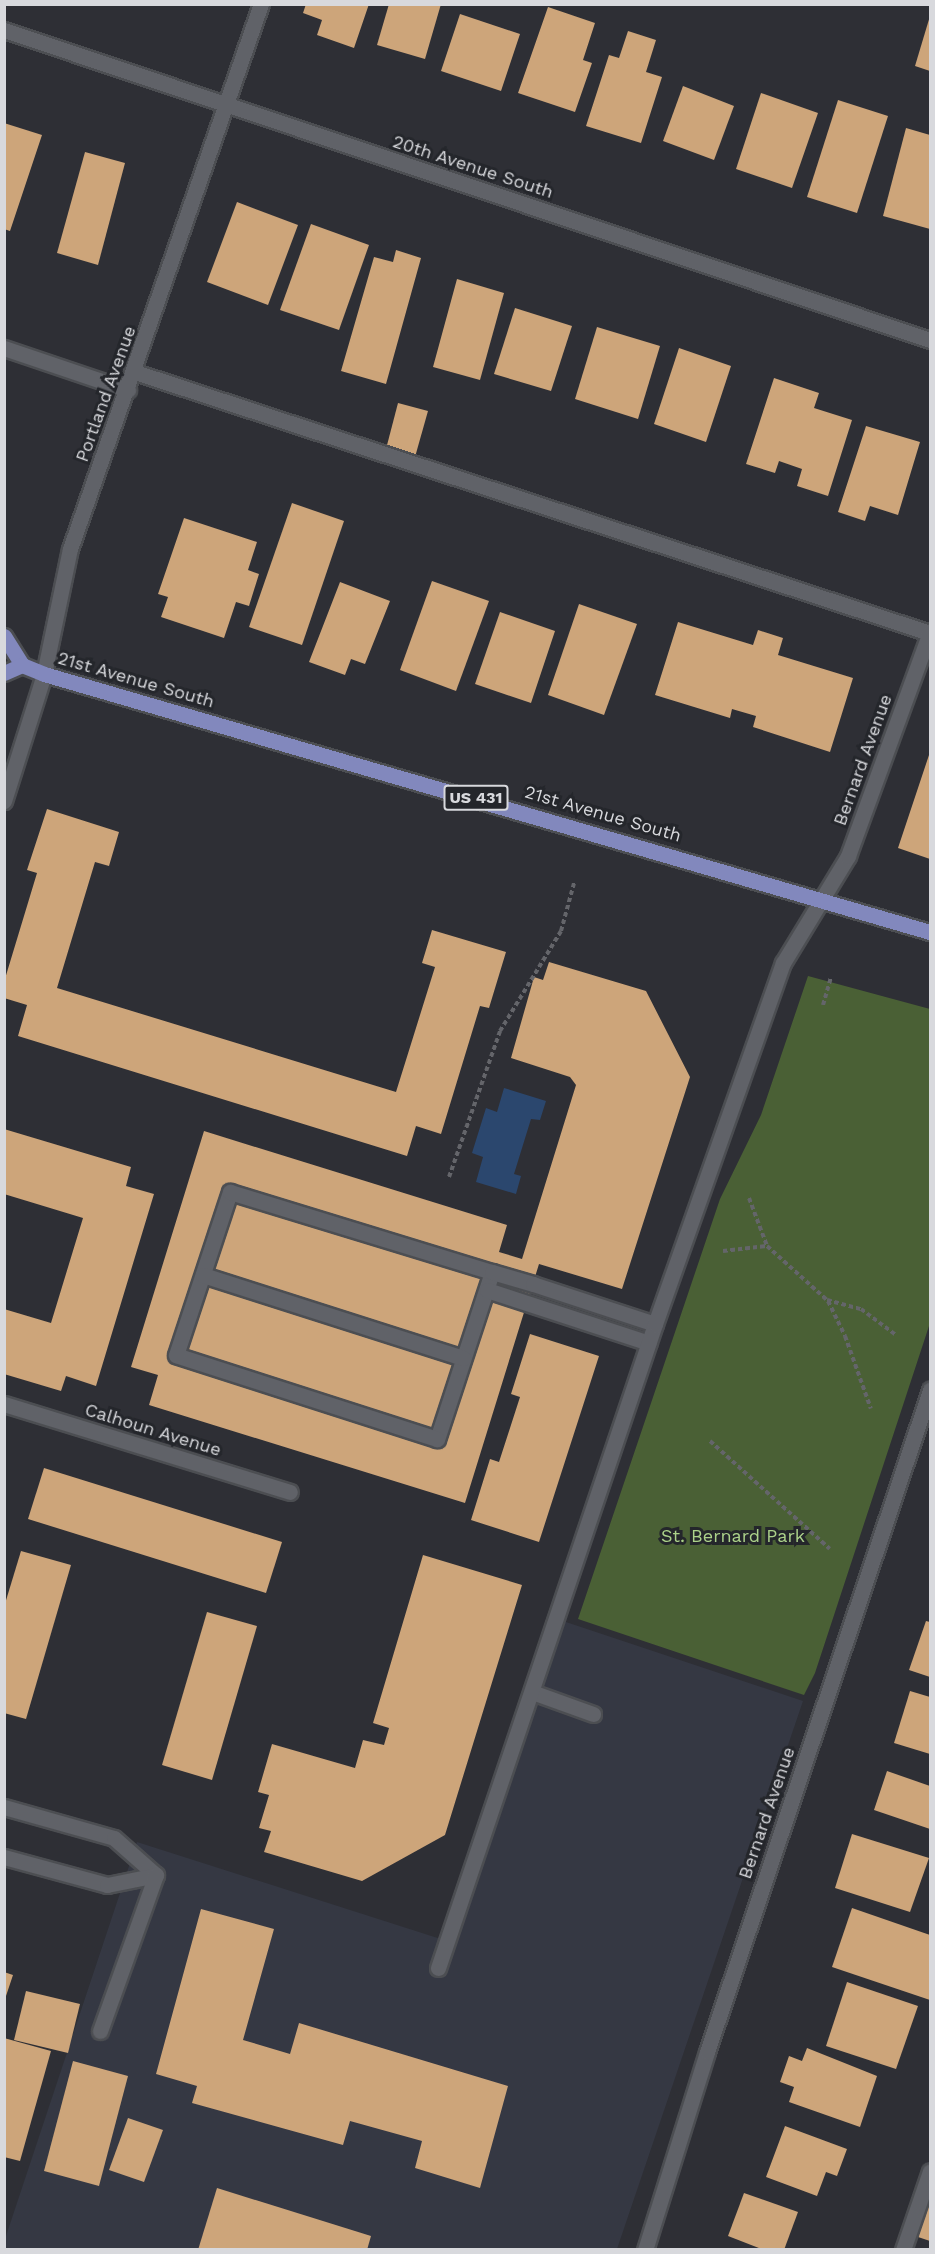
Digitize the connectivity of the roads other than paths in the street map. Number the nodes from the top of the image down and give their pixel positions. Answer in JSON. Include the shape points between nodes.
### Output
{"nodes":[{"id":1,"x":261,"y":4,"type":"edge"},
{"id":2,"x":4,"y":30,"type":"edge"},
{"id":3,"x":226,"y":105,"type":"junction"},
{"id":4,"x":930,"y":340,"type":"edge"},
{"id":5,"x":4,"y":348,"type":"edge"},
{"id":6,"x":135,"y":372,"type":"junction"},
{"id":7,"x":128,"y":390,"type":"junction"},
{"id":8,"x":930,"y":633,"type":"edge"},
{"id":9,"x":4,"y":636,"type":"edge"},
{"id":10,"x":22,"y":665,"type":"junction"},
{"id":11,"x":4,"y":673,"type":"edge"},
{"id":12,"x":44,"y":674,"type":"junction"},
{"id":13,"x":4,"y":801,"type":"edge"},
{"id":14,"x":823,"y":898,"type":"junction"},
{"id":15,"x":930,"y":932,"type":"edge"},
{"id":16,"x":492,"y":1272,"type":"junction"},
{"id":17,"x":203,"y":1275,"type":"junction"},
{"id":18,"x":487,"y":1290,"type":"junction"},
{"id":19,"x":655,"y":1324,"type":"junction"},
{"id":20,"x":649,"y":1343,"type":"junction"},
{"id":21,"x":463,"y":1358,"type":"junction"},
{"id":22,"x":930,"y":1390,"type":"edge"},
{"id":23,"x":4,"y":1404,"type":"edge"},
{"id":24,"x":290,"y":1492,"type":"dead end"},
{"id":25,"x":532,"y":1692,"type":"junction"},
{"id":26,"x":592,"y":1714,"type":"dead end"},
{"id":27,"x":4,"y":1807,"type":"edge"},
{"id":28,"x":4,"y":1857,"type":"edge"},
{"id":29,"x":156,"y":1875,"type":"junction"},
{"id":30,"x":438,"y":1968,"type":"dead end"},
{"id":31,"x":100,"y":2031,"type":"dead end"},
{"id":32,"x":930,"y":2171,"type":"edge"},
{"id":33,"x":645,"y":2250,"type":"edge"},
{"id":34,"x":903,"y":2250,"type":"edge"}],
"edges":[{"from":1,"to":3,"type":"street","name":"Portland Avenue"},
{"from":2,"to":3,"type":"street","name":"20th Avenue South"},
{"from":3,"to":4,"type":"street","name":"20th Avenue South"},
{"from":3,"to":6,"type":"street","name":"Portland Avenue"},
{"from":5,"to":7,"type":"street"},
{"from":6,"to":7,"type":"street","name":"Portland Avenue"},
{"from":6,"to":8,"type":"street"},
{"from":7,"to":12,"type":"street","name":"Portland Avenue","via":[[70,549]]},
{"from":8,"to":14,"type":"street","name":"Bernard Avenue","via":[[848,856]]},
{"from":9,"to":10,"type":"main road"},
{"from":10,"to":11,"type":"main road"},
{"from":10,"to":12,"type":"main road","name":"21st Avenue South","number":"US 431"},
{"from":12,"to":13,"type":"street","name":"Portland Avenue"},
{"from":12,"to":14,"type":"main road","name":"21st Avenue South","number":"US 431"},
{"from":14,"to":15,"type":"main road","name":"21st Avenue South","number":"US 431"},
{"from":14,"to":19,"type":"street","name":"Bernard Avenue","via":[[783,963]]},
{"from":16,"to":17,"type":"street","via":[[230,1192]]},
{"from":16,"to":18,"type":"street"},
{"from":16,"to":19,"type":"street"},
{"from":17,"to":21,"type":"street"},
{"from":17,"to":21,"type":"street","via":[[176,1355],[437,1439]]},
{"from":18,"to":20,"type":"street"},
{"from":18,"to":21,"type":"street"},
{"from":19,"to":20,"type":"street","name":"Bernard Avenue"},
{"from":20,"to":25,"type":"street","name":"Bernard Avenue"},
{"from":22,"to":33,"type":"street","name":"Bernard Avenue","via":[[707,2052]]},
{"from":23,"to":24,"type":"street","name":"Calhoun Avenue"},
{"from":25,"to":26,"type":"street"},
{"from":25,"to":30,"type":"street","name":"Bernard Avenue"},
{"from":27,"to":29,"type":"street","via":[[114,1838]]},
{"from":28,"to":29,"type":"street","via":[[106,1885]]},
{"from":29,"to":31,"type":"street"},
{"from":32,"to":34,"type":"street"}]}
